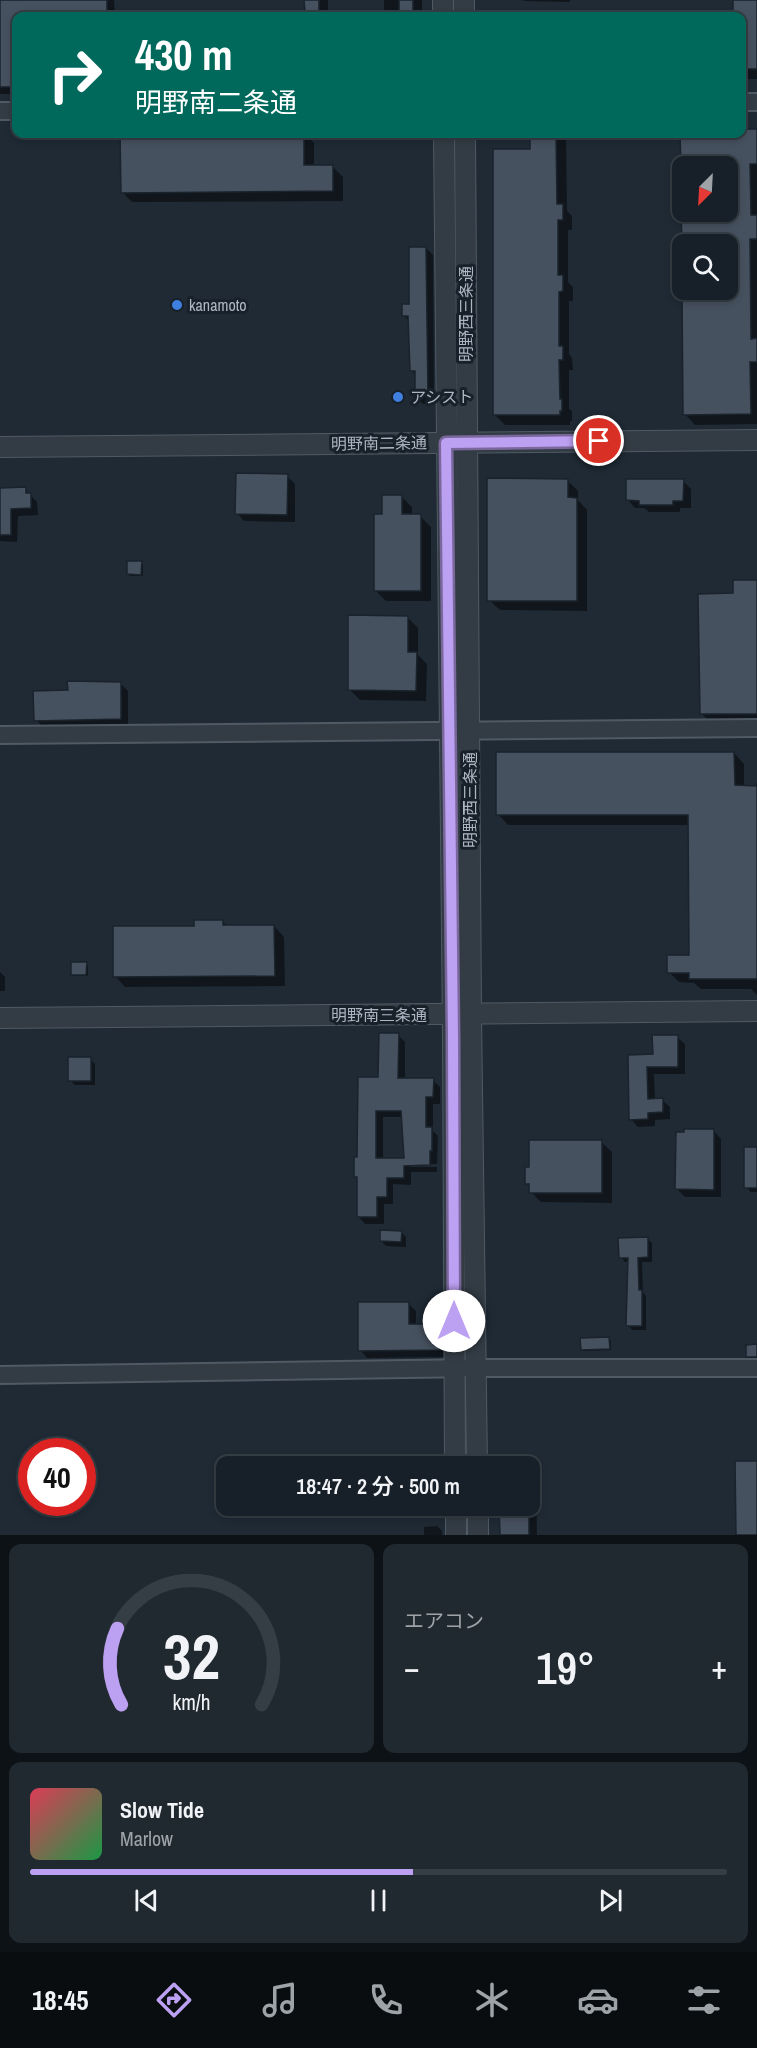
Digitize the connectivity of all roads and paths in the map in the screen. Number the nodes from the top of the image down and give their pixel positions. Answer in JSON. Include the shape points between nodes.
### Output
{"nodes":[{"id":1,"x":444,"y":138,"type":"edge"},
{"id":2,"x":465,"y":138,"type":"edge"},
{"id":3,"x":757,"y":440,"type":"edge"},
{"id":4,"x":467,"y":442,"type":"junction"},
{"id":5,"x":446,"y":443,"type":"junction"},
{"id":6,"x":0,"y":447,"type":"edge"},
{"id":7,"x":757,"y":728,"type":"edge"},
{"id":8,"x":450,"y":731,"type":"junction"},
{"id":9,"x":470,"y":731,"type":"junction"},
{"id":10,"x":0,"y":735,"type":"edge"},
{"id":11,"x":757,"y":1011,"type":"edge"},
{"id":12,"x":462,"y":1014,"type":"junction"},
{"id":13,"x":0,"y":1018,"type":"edge"},
{"id":14,"x":454,"y":1368,"type":"junction"},
{"id":15,"x":475,"y":1368,"type":"junction"},
{"id":16,"x":757,"y":1368,"type":"edge"},
{"id":17,"x":0,"y":1375,"type":"edge"},
{"id":18,"x":455,"y":1456,"type":"edge"},
{"id":19,"x":477,"y":1456,"type":"edge"},
{"id":20,"x":456,"y":1516,"type":"edge"},
{"id":21,"x":478,"y":1516,"type":"edge"},
{"id":22,"x":456,"y":1535,"type":"edge"},
{"id":23,"x":478,"y":1535,"type":"edge"}],
"edges":[{"from":1,"to":5,"type":"street","name":"明野西三条通"},
{"from":2,"to":4,"type":"street","name":"明野西三条通"},
{"from":3,"to":4,"type":"street","name":"明野南二条通"},
{"from":4,"to":5,"type":"street","name":"明野南二条通"},
{"from":4,"to":9,"type":"street","name":"明野西三条通"},
{"from":5,"to":6,"type":"street","name":"明野南二条通"},
{"from":5,"to":8,"type":"street","name":"明野西三条通"},
{"from":7,"to":9,"type":"street"},
{"from":8,"to":9,"type":"street"},
{"from":8,"to":10,"type":"street"},
{"from":8,"to":12,"type":"street","name":"明野西三条通"},
{"from":9,"to":12,"type":"street","name":"明野西三条通"},
{"from":11,"to":12,"type":"street","name":"明野南三条通"},
{"from":12,"to":13,"type":"street","name":"明野南三条通"},
{"from":12,"to":14,"type":"street","name":"明野西三条通"},
{"from":12,"to":15,"type":"street","name":"明野西三条通"},
{"from":14,"to":15,"type":"street"},
{"from":14,"to":17,"type":"street"},
{"from":14,"to":18,"type":"street","name":"明野西三条通"},
{"from":15,"to":16,"type":"street"},
{"from":15,"to":19,"type":"street","name":"明野西三条通"},
{"from":20,"to":22,"type":"street"},
{"from":21,"to":23,"type":"street"}]}
